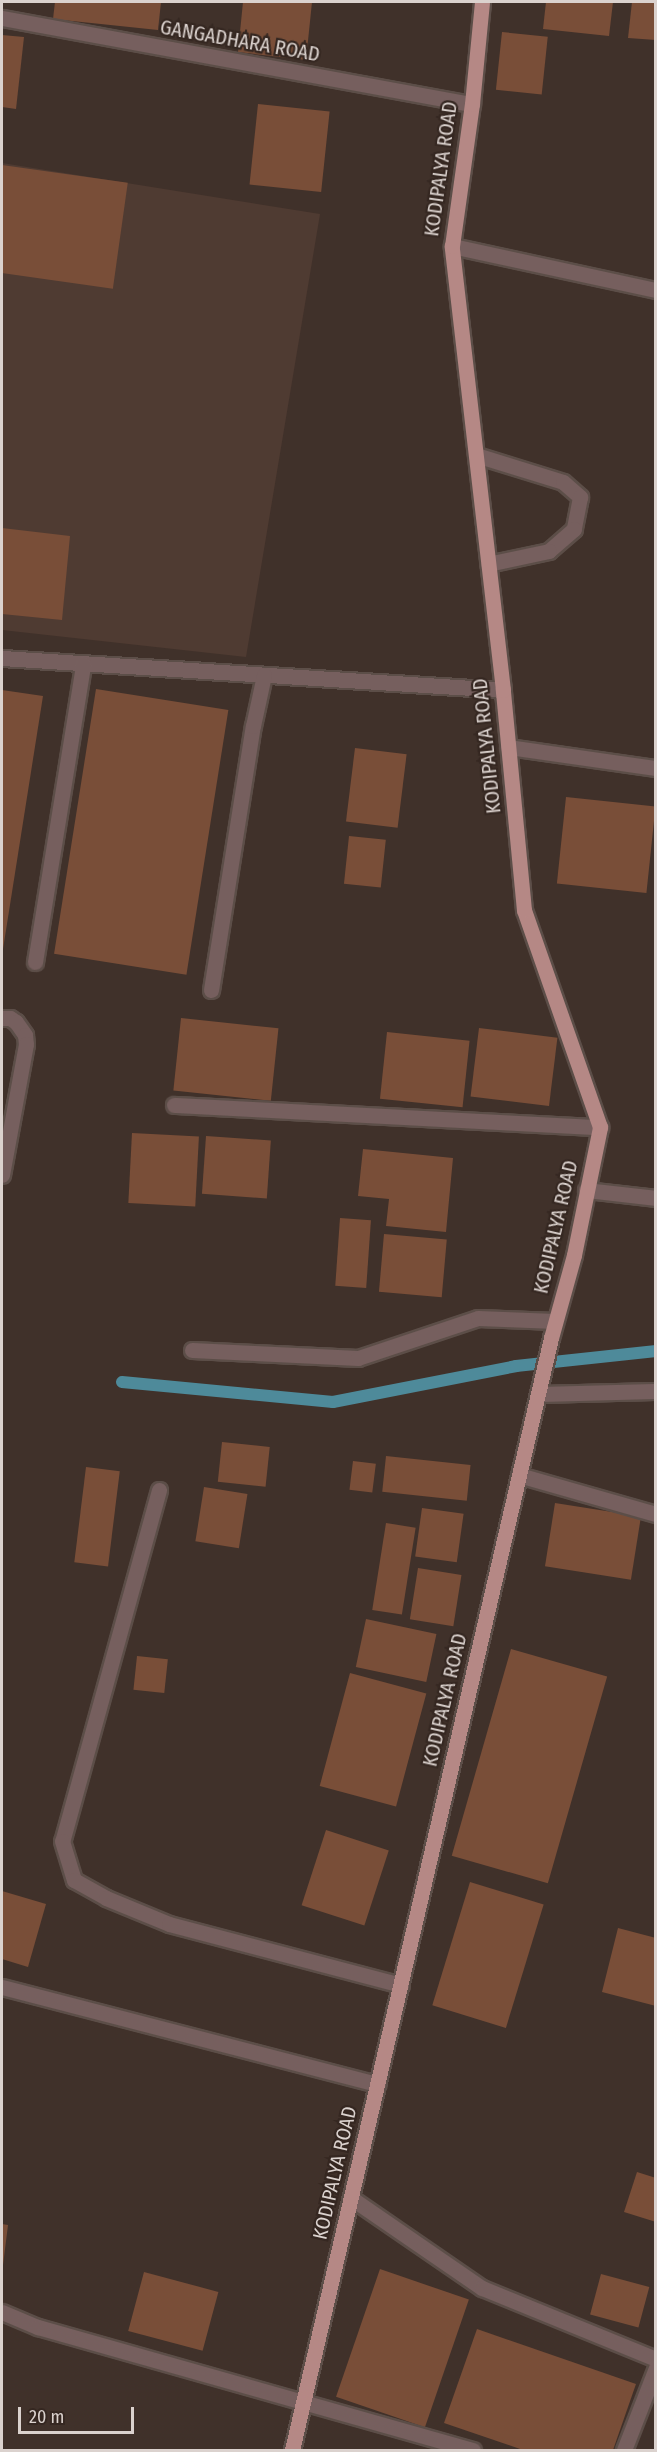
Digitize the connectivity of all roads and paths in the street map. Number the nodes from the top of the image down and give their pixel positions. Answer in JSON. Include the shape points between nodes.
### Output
{"nodes":[{"id":1,"x":482,"y":2,"type":"edge"},
{"id":2,"x":2,"y":18,"type":"edge"},
{"id":3,"x":472,"y":104,"type":"junction"},
{"id":4,"x":452,"y":246,"type":"junction"},
{"id":5,"x":656,"y":290,"type":"edge"},
{"id":6,"x":476,"y":455,"type":"junction"},
{"id":7,"x":488,"y":564,"type":"junction"},
{"id":8,"x":2,"y":658,"type":"edge"},
{"id":9,"x":83,"y":664,"type":"junction"},
{"id":10,"x":264,"y":675,"type":"junction"},
{"id":11,"x":502,"y":690,"type":"junction"},
{"id":12,"x":508,"y":747,"type":"junction"},
{"id":13,"x":656,"y":768,"type":"edge"},
{"id":14,"x":35,"y":962,"type":"dead end"},
{"id":15,"x":211,"y":990,"type":"dead end"},
{"id":16,"x":2,"y":1018,"type":"edge"},
{"id":17,"x":174,"y":1105,"type":"dead end"},
{"id":18,"x":600,"y":1127,"type":"junction"},
{"id":19,"x":2,"y":1175,"type":"edge"},
{"id":20,"x":586,"y":1190,"type":"junction"},
{"id":21,"x":656,"y":1198,"type":"edge"},
{"id":22,"x":555,"y":1321,"type":"junction"},
{"id":23,"x":192,"y":1350,"type":"dead end"},
{"id":24,"x":539,"y":1390,"type":"junction"},
{"id":25,"x":656,"y":1391,"type":"edge"},
{"id":26,"x":519,"y":1475,"type":"junction"},
{"id":27,"x":159,"y":1490,"type":"dead end"},
{"id":28,"x":656,"y":1515,"type":"edge"},
{"id":29,"x":401,"y":1985,"type":"junction"},
{"id":30,"x":2,"y":1987,"type":"edge"},
{"id":31,"x":378,"y":2084,"type":"junction"},
{"id":32,"x":351,"y":2198,"type":"junction"},
{"id":33,"x":2,"y":2312,"type":"edge"},
{"id":34,"x":656,"y":2359,"type":"edge"},
{"id":35,"x":656,"y":2368,"type":"edge"},
{"id":36,"x":304,"y":2401,"type":"junction"},
{"id":37,"x":292,"y":2451,"type":"edge"},
{"id":38,"x":473,"y":2451,"type":"edge"},
{"id":39,"x":624,"y":2451,"type":"edge"}],
"edges":[{"from":1,"to":3,"type":"main road","name":"KODIPALYA ROAD"},
{"from":2,"to":3,"type":"street","name":"GANGADHARA ROAD"},
{"from":3,"to":4,"type":"main road","name":"KODIPALYA ROAD"},
{"from":4,"to":5,"type":"street"},
{"from":4,"to":6,"type":"main road","name":"KODIPALYA ROAD"},
{"from":6,"to":7,"type":"main road","name":"KODIPALYA ROAD"},
{"from":6,"to":7,"type":"street","via":[[562,482],[580,497],[574,529],[549,551]]},
{"from":7,"to":11,"type":"main road","name":"KODIPALYA ROAD"},
{"from":8,"to":9,"type":"street"},
{"from":9,"to":10,"type":"street"},
{"from":9,"to":14,"type":"street"},
{"from":10,"to":11,"type":"street"},
{"from":10,"to":15,"type":"street"},
{"from":11,"to":12,"type":"main road","name":"KODIPALYA ROAD"},
{"from":12,"to":13,"type":"street"},
{"from":12,"to":18,"type":"main road","name":"KODIPALYA ROAD","via":[[524,910]]},
{"from":16,"to":19,"type":"street","via":[[16,1022],[26,1044]]},
{"from":17,"to":18,"type":"street"},
{"from":18,"to":20,"type":"main road","name":"KODIPALYA ROAD"},
{"from":20,"to":21,"type":"street"},
{"from":20,"to":22,"type":"main road","name":"KODIPALYA ROAD","via":[[574,1256]]},
{"from":22,"to":23,"type":"street","via":[[478,1318],[358,1358]]},
{"from":22,"to":24,"type":"main road","name":"KODIPALYA ROAD"},
{"from":24,"to":25,"type":"street"},
{"from":24,"to":26,"type":"main road","name":"KODIPALYA ROAD"},
{"from":26,"to":28,"type":"street"},
{"from":26,"to":29,"type":"main road","name":"KODIPALYA ROAD"},
{"from":27,"to":29,"type":"street","via":[[62,1841],[74,1880],[169,1924]]},
{"from":29,"to":31,"type":"main road","name":"KODIPALYA ROAD"},
{"from":30,"to":31,"type":"street"},
{"from":31,"to":32,"type":"main road","name":"KODIPALYA ROAD"},
{"from":32,"to":34,"type":"street","via":[[482,2288]]},
{"from":32,"to":36,"type":"main road","name":"KODIPALYA ROAD"},
{"from":33,"to":36,"type":"street","via":[[38,2327]]},
{"from":35,"to":39,"type":"street"},
{"from":36,"to":37,"type":"main road","name":"KODIPALYA ROAD"},
{"from":36,"to":38,"type":"street"}]}
